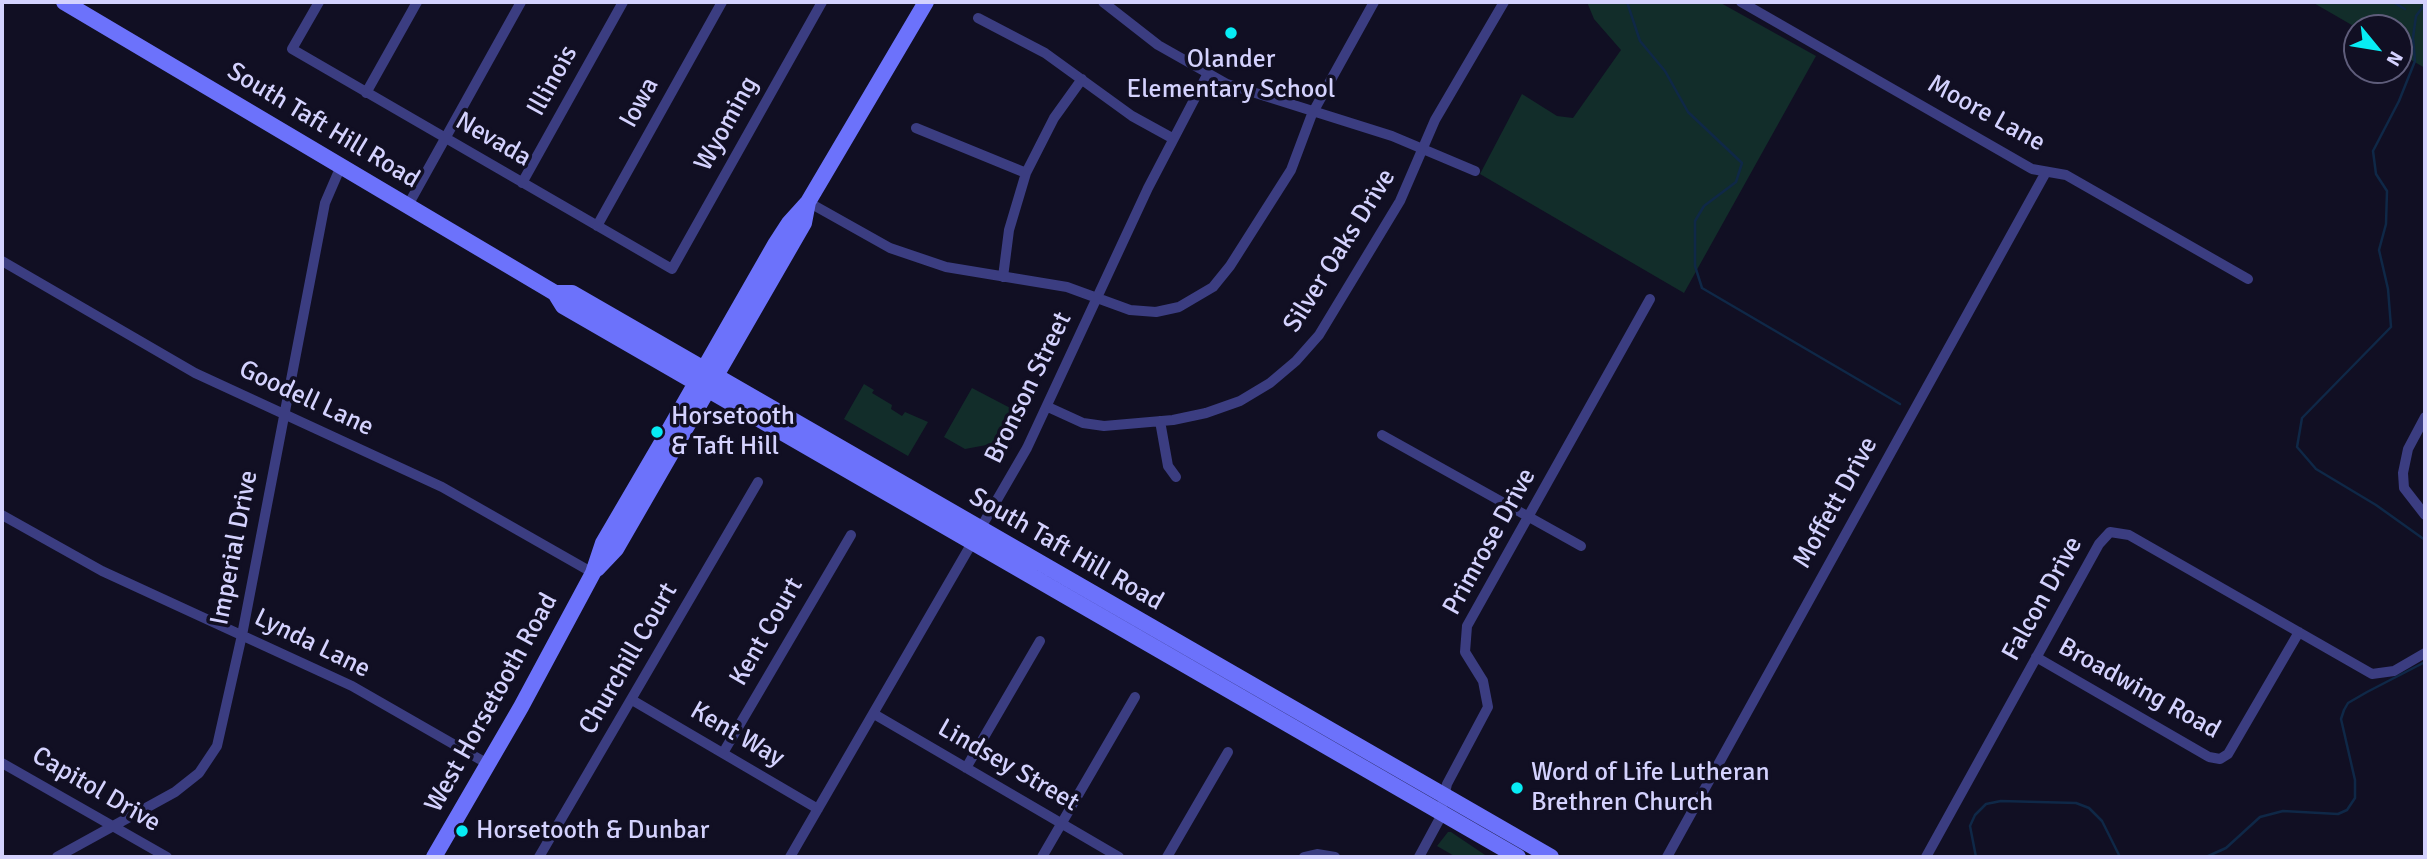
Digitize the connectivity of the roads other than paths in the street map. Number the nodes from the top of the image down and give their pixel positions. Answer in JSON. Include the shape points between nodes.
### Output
{"nodes":[{"id":1,"x":64,"y":2,"type":"edge"},
{"id":2,"x":318,"y":2,"type":"edge"},
{"id":3,"x":417,"y":2,"type":"edge"},
{"id":4,"x":521,"y":2,"type":"edge"},
{"id":5,"x":623,"y":2,"type":"edge"},
{"id":6,"x":722,"y":2,"type":"edge"},
{"id":7,"x":822,"y":2,"type":"edge"},
{"id":8,"x":926,"y":2,"type":"edge"},
{"id":9,"x":1103,"y":2,"type":"edge"},
{"id":10,"x":1374,"y":2,"type":"edge"},
{"id":11,"x":1504,"y":2,"type":"edge"},
{"id":12,"x":1741,"y":2,"type":"edge"},
{"id":13,"x":978,"y":18,"type":"dead end"},
{"id":14,"x":1207,"y":75,"type":"junction"},
{"id":15,"x":1082,"y":79,"type":"junction"},
{"id":16,"x":366,"y":93,"type":"junction"},
{"id":17,"x":1312,"y":114,"type":"junction"},
{"id":18,"x":916,"y":128,"type":"dead end"},
{"id":19,"x":445,"y":138,"type":"junction"},
{"id":20,"x":1172,"y":138,"type":"junction"},
{"id":21,"x":1425,"y":148,"type":"junction"},
{"id":22,"x":341,"y":166,"type":"junction"},
{"id":23,"x":1475,"y":171,"type":"dead end"},
{"id":24,"x":2046,"y":172,"type":"junction"},
{"id":25,"x":1026,"y":173,"type":"junction"},
{"id":26,"x":522,"y":183,"type":"junction"},
{"id":27,"x":808,"y":202,"type":"junction"},
{"id":28,"x":407,"y":207,"type":"junction"},
{"id":29,"x":597,"y":226,"type":"junction"},
{"id":30,"x":2,"y":261,"type":"edge"},
{"id":31,"x":672,"y":269,"type":"joint"},
{"id":32,"x":1003,"y":277,"type":"junction"},
{"id":33,"x":2248,"y":279,"type":"dead end"},
{"id":34,"x":1097,"y":299,"type":"junction"},
{"id":35,"x":1650,"y":299,"type":"dead end"},
{"id":36,"x":706,"y":380,"type":"junction"},
{"id":37,"x":1048,"y":407,"type":"junction"},
{"id":38,"x":283,"y":414,"type":"junction"},
{"id":39,"x":2425,"y":417,"type":"edge"},
{"id":40,"x":1160,"y":421,"type":"junction"},
{"id":41,"x":1382,"y":435,"type":"dead end"},
{"id":42,"x":1176,"y":477,"type":"dead end"},
{"id":43,"x":758,"y":482,"type":"dead end"},
{"id":44,"x":2,"y":515,"type":"edge"},
{"id":45,"x":2425,"y":515,"type":"edge"},
{"id":46,"x":1528,"y":519,"type":"junction"},
{"id":47,"x":850,"y":534,"type":"dead end"},
{"id":48,"x":977,"y":536,"type":"junction"},
{"id":49,"x":1581,"y":546,"type":"dead end"},
{"id":50,"x":593,"y":573,"type":"junction"},
{"id":51,"x":2299,"y":632,"type":"junction"},
{"id":52,"x":242,"y":635,"type":"junction"},
{"id":53,"x":1040,"y":641,"type":"dead end"},
{"id":54,"x":2425,"y":653,"type":"edge"},
{"id":55,"x":2036,"y":657,"type":"junction"},
{"id":56,"x":1135,"y":697,"type":"dead end"},
{"id":57,"x":632,"y":700,"type":"junction"},
{"id":58,"x":874,"y":714,"type":"junction"},
{"id":59,"x":1228,"y":752,"type":"dead end"},
{"id":60,"x":723,"y":753,"type":"junction"},
{"id":61,"x":2,"y":763,"type":"edge"},
{"id":62,"x":488,"y":764,"type":"junction"},
{"id":63,"x":966,"y":768,"type":"junction"},
{"id":64,"x":1444,"y":796,"type":"junction"},
{"id":65,"x":818,"y":809,"type":"junction"},
{"id":66,"x":1441,"y":813,"type":"junction"},
{"id":67,"x":1061,"y":824,"type":"junction"},
{"id":68,"x":114,"y":827,"type":"junction"},
{"id":69,"x":1305,"y":842,"type":"dead end"},
{"id":70,"x":57,"y":857,"type":"edge"},
{"id":71,"x":167,"y":857,"type":"edge"},
{"id":72,"x":434,"y":857,"type":"edge"},
{"id":73,"x":539,"y":857,"type":"edge"},
{"id":74,"x":790,"y":857,"type":"edge"},
{"id":75,"x":1042,"y":857,"type":"edge"},
{"id":76,"x":1119,"y":857,"type":"edge"},
{"id":77,"x":1167,"y":857,"type":"edge"},
{"id":78,"x":1306,"y":857,"type":"edge"},
{"id":79,"x":1335,"y":857,"type":"edge"},
{"id":80,"x":1419,"y":857,"type":"edge"},
{"id":81,"x":1518,"y":857,"type":"edge"},
{"id":82,"x":1551,"y":857,"type":"edge"},
{"id":83,"x":1667,"y":857,"type":"edge"},
{"id":84,"x":1926,"y":857,"type":"edge"}],
"edges":[{"from":1,"to":22,"type":"main road","name":"South Taft Hill Road"},
{"from":2,"to":16,"type":"street","name":"Nevada","via":[[292,49]]},
{"from":3,"to":16,"type":"street"},
{"from":4,"to":19,"type":"street"},
{"from":5,"to":26,"type":"street","name":"Illinois"},
{"from":6,"to":29,"type":"street","name":"Iowa"},
{"from":7,"to":31,"type":"street","name":"Wyoming"},
{"from":8,"to":27,"type":"main road","name":"West Horsetooth Road"},
{"from":9,"to":14,"type":"street","via":[[1157,45]]},
{"from":10,"to":17,"type":"street"},
{"from":11,"to":21,"type":"street","name":"Silver Oaks Drive","via":[[1435,120]]},
{"from":12,"to":24,"type":"street","name":"Moore Lane","via":[[2032,169]]},
{"from":13,"to":15,"type":"street","via":[[1045,53]]},
{"from":14,"to":17,"type":"street"},
{"from":14,"to":20,"type":"street","name":"Bronson Street"},
{"from":15,"to":20,"type":"street","via":[[1132,116]]},
{"from":15,"to":25,"type":"street","via":[[1054,118]]},
{"from":16,"to":19,"type":"street","name":"Nevada"},
{"from":17,"to":21,"type":"street"},
{"from":17,"to":34,"type":"street","via":[[1291,170],[1213,287],[1191,302],[1156,312],[1130,310]]},
{"from":18,"to":25,"type":"street"},
{"from":19,"to":26,"type":"street","name":"Nevada"},
{"from":19,"to":28,"type":"street"},
{"from":20,"to":34,"type":"street","name":"Bronson Street"},
{"from":21,"to":23,"type":"street"},
{"from":21,"to":40,"type":"street","name":"Silver Oaks Drive","via":[[1387,225],[1319,334],[1296,361],[1240,401]]},
{"from":22,"to":28,"type":"main road","name":"South Taft Hill Road"},
{"from":22,"to":38,"type":"street","name":"Imperial Drive","via":[[325,203]]},
{"from":24,"to":33,"type":"street","name":"Moore Lane","via":[[2066,175]]},
{"from":24,"to":83,"type":"street","name":"Moffett Drive"},
{"from":25,"to":32,"type":"street","via":[[1009,230]]},
{"from":26,"to":29,"type":"street","name":"Nevada"},
{"from":27,"to":32,"type":"street","via":[[867,237],[918,258]]},
{"from":27,"to":36,"type":"main road","name":"West Horsetooth Road","via":[[783,233]]},
{"from":28,"to":36,"type":"main road","name":"South Taft Hill Road","via":[[555,293],[563,306]]},
{"from":29,"to":31,"type":"street","name":"Nevada"},
{"from":30,"to":38,"type":"street","name":"Goodell Lane","via":[[195,373]]},
{"from":32,"to":34,"type":"street","via":[[1052,283]]},
{"from":34,"to":37,"type":"street","name":"Bronson Street"},
{"from":35,"to":46,"type":"street","name":"Primrose Drive"},
{"from":36,"to":48,"type":"main road","name":"South Taft Hill Road"},
{"from":36,"to":50,"type":"main road","name":"West Horsetooth Road","via":[[603,543]]},
{"from":37,"to":40,"type":"street","name":"Silver Oaks Drive","via":[[1083,423],[1104,426]]},
{"from":37,"to":48,"type":"street","name":"Bronson Street"},
{"from":38,"to":50,"type":"street","name":"Goodell Lane","via":[[442,487]]},
{"from":38,"to":52,"type":"street","name":"Imperial Drive"},
{"from":39,"to":45,"type":"street","via":[[2408,449],[2403,473],[2404,488]]},
{"from":40,"to":42,"type":"street","via":[[1168,466]]},
{"from":41,"to":46,"type":"street"},
{"from":43,"to":57,"type":"street","name":"Churchill Court"},
{"from":44,"to":52,"type":"street","name":"Lynda Lane","via":[[102,571]]},
{"from":46,"to":49,"type":"street"},
{"from":46,"to":64,"type":"street","name":"Primrose Drive","via":[[1465,634],[1465,652],[1483,681],[1488,707]]},
{"from":47,"to":60,"type":"street","name":"Kent Court"},
{"from":48,"to":58,"type":"street","name":"Bronson Street"},
{"from":48,"to":64,"type":"main road","name":"South Taft Hill Road"},
{"from":48,"to":66,"type":"main road","name":"South Taft Hill Road"},
{"from":50,"to":62,"type":"main road","name":"West Horsetooth Road"},
{"from":51,"to":54,"type":"street","name":"Falcon Drive","via":[[2372,674],[2394,671]]},
{"from":51,"to":55,"type":"street","name":"Falcon Drive","via":[[2119,531],[2110,532],[2099,544]]},
{"from":51,"to":55,"type":"street","name":"Broadwing Road","via":[[2228,754],[2220,759],[2209,757]]},
{"from":52,"to":62,"type":"street","name":"Lynda Lane","via":[[352,687]]},
{"from":52,"to":68,"type":"street","name":"Imperial Drive","via":[[223,728],[209,759],[182,788]]},
{"from":53,"to":63,"type":"street"},
{"from":55,"to":84,"type":"street","name":"Falcon Drive"},
{"from":56,"to":67,"type":"street"},
{"from":57,"to":60,"type":"street","name":"Kent Way"},
{"from":57,"to":73,"type":"street","name":"Churchill Court"},
{"from":58,"to":63,"type":"street","name":"Lindsey Street"},
{"from":58,"to":65,"type":"street","name":"Bronson Street"},
{"from":59,"to":77,"type":"street"},
{"from":60,"to":65,"type":"street","name":"Kent Way"},
{"from":61,"to":68,"type":"street","name":"Capitol Drive"},
{"from":62,"to":72,"type":"main road","name":"West Horsetooth Road"},
{"from":63,"to":67,"type":"street","name":"Lindsey Street"},
{"from":64,"to":66,"type":"street","name":"Primrose Drive"},
{"from":64,"to":82,"type":"main road","name":"South Taft Hill Road"},
{"from":65,"to":74,"type":"street","name":"Bronson Street"},
{"from":66,"to":80,"type":"street","name":"Primrose Drive"},
{"from":66,"to":81,"type":"main road","name":"South Taft Hill Road"},
{"from":67,"to":75,"type":"street"},
{"from":67,"to":76,"type":"street","name":"Lindsey Street"},
{"from":68,"to":70,"type":"street","name":"Imperial Drive"},
{"from":68,"to":71,"type":"street","name":"Capitol Drive"},
{"from":69,"to":78,"type":"street"},
{"from":78,"to":79,"type":"street"}]}
